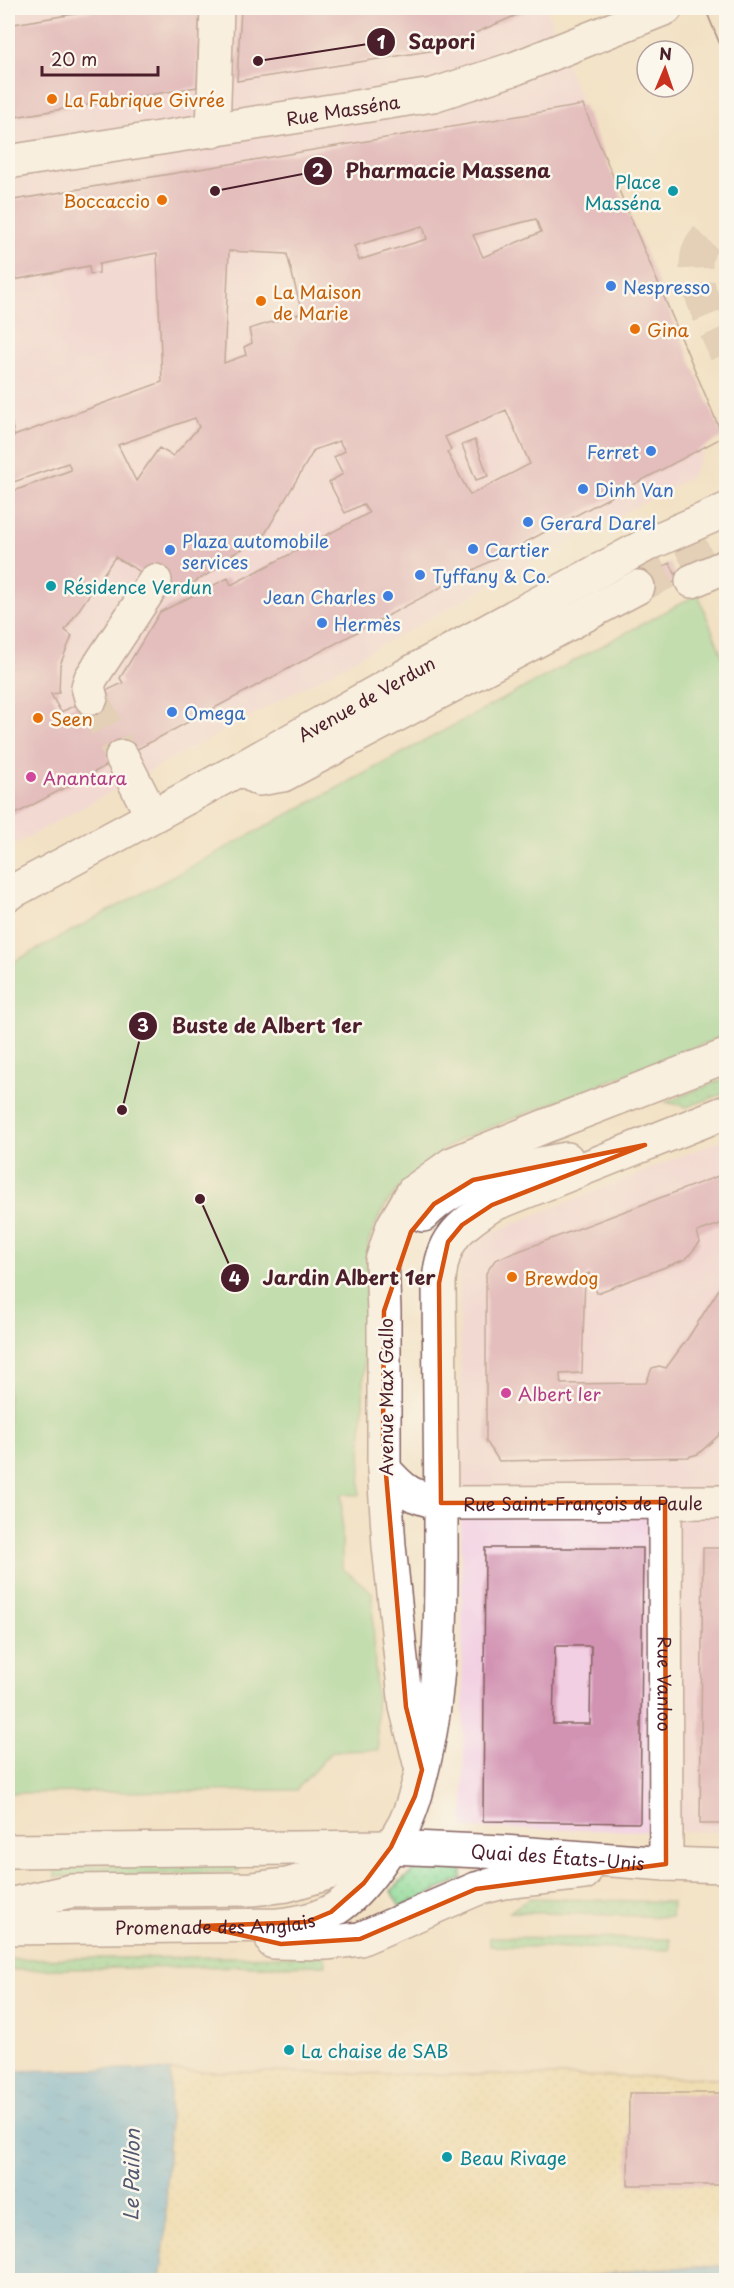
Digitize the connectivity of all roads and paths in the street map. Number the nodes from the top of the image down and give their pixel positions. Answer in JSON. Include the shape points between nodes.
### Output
{"nodes":[{"id":1,"x":217,"y":8,"type":"edge"},
{"id":2,"x":666,"y":8,"type":"edge"},
{"id":3,"x":213,"y":132,"type":"junction"},
{"id":4,"x":8,"y":162,"type":"edge"},
{"id":5,"x":726,"y":510,"type":"edge"},
{"id":6,"x":726,"y":566,"type":"edge"},
{"id":7,"x":155,"y":581,"type":"dead end"},
{"id":8,"x":692,"y":581,"type":"dead end"},
{"id":9,"x":638,"y":587,"type":"tunnel mouth"},
{"id":10,"x":91,"y":698,"type":"tunnel mouth"},
{"id":11,"x":122,"y":757,"type":"tunnel mouth"},
{"id":12,"x":240,"y":769,"type":"junction"},
{"id":13,"x":152,"y":816,"type":"junction"},
{"id":14,"x":8,"y":894,"type":"edge"},
{"id":15,"x":726,"y":1056,"type":"edge"},
{"id":16,"x":726,"y":1112,"type":"edge"},
{"id":17,"x":645,"y":1145,"type":"junction"},
{"id":18,"x":384,"y":1311,"type":"junction"},
{"id":19,"x":384,"y":1469,"type":"junction"},
{"id":20,"x":722,"y":1496,"type":"edge"},
{"id":21,"x":665,"y":1502,"type":"junction"},
{"id":22,"x":441,"y":1503,"type":"junction"},
{"id":23,"x":422,"y":1770,"type":"junction"},
{"id":24,"x":391,"y":1847,"type":"junction"},
{"id":25,"x":8,"y":1851,"type":"edge"},
{"id":26,"x":666,"y":1864,"type":"junction"},
{"id":27,"x":726,"y":1866,"type":"edge"},
{"id":28,"x":8,"y":1905,"type":"edge"},
{"id":29,"x":201,"y":1926,"type":"junction"},
{"id":30,"x":8,"y":1928,"type":"edge"}],
"edges":[{"from":1,"to":3,"type":"main road"},
{"from":2,"to":3,"type":"main road","name":"Rue Masséna","via":[[516,68],[432,95]]},
{"from":3,"to":4,"type":"main road","name":"Rue Masséna"},
{"from":5,"to":12,"type":"main road","name":"Avenue de Verdun","via":[[648,544]]},
{"from":6,"to":8,"type":"main road"},
{"from":7,"to":10,"type":"main road","via":[[91,678]]},
{"from":9,"to":12,"type":"main road","via":[[282,775],[259,779]]},
{"from":11,"to":13,"type":"main road"},
{"from":12,"to":13,"type":"main road","name":"Avenue de Verdun"},
{"from":13,"to":14,"type":"main road","name":"Avenue de Verdun"},
{"from":15,"to":18,"type":"main road","name":"Avenue Max Gallo","via":[[452,1164],[413,1192],[393,1226],[382,1261]]},
{"from":16,"to":17,"type":"main road"},
{"from":17,"to":18,"type":"main road","via":[[499,1172],[456,1189],[418,1220]]},
{"from":17,"to":22,"type":"main road","via":[[492,1205],[462,1225],[448,1242],[440,1263],[439,1283]]},
{"from":18,"to":19,"type":"main road","name":"Avenue Max Gallo"},
{"from":19,"to":22,"type":"main road","name":"Rue Saint-François de Paule","via":[[414,1497]]},
{"from":19,"to":23,"type":"main road","name":"Avenue Max Gallo","via":[[406,1707]]},
{"from":20,"to":21,"type":"main road","name":"Rue Saint-François de Paule"},
{"from":21,"to":22,"type":"main road","name":"Rue Saint-François de Paule"},
{"from":21,"to":26,"type":"main road","name":"Rue Vanloo"},
{"from":22,"to":23,"type":"main road","via":[[440,1659]]},
{"from":23,"to":24,"type":"main road","via":[[405,1822]]},
{"from":24,"to":25,"type":"main road"},
{"from":24,"to":26,"type":"main road","name":"Quai des États-Unis"},
{"from":24,"to":28,"type":"main road","name":"Promenade des Anglais","via":[[287,1885],[252,1889],[70,1891]]},
{"from":24,"to":29,"type":"main road","name":"Promenade des Anglais","via":[[348,1900],[308,1922]]},
{"from":26,"to":27,"type":"main road","name":"Quai des États-Unis"},
{"from":26,"to":29,"type":"main road","via":[[485,1886],[360,1939],[280,1944]]},
{"from":29,"to":30,"type":"main road","name":"Promenade des Anglais"}]}
